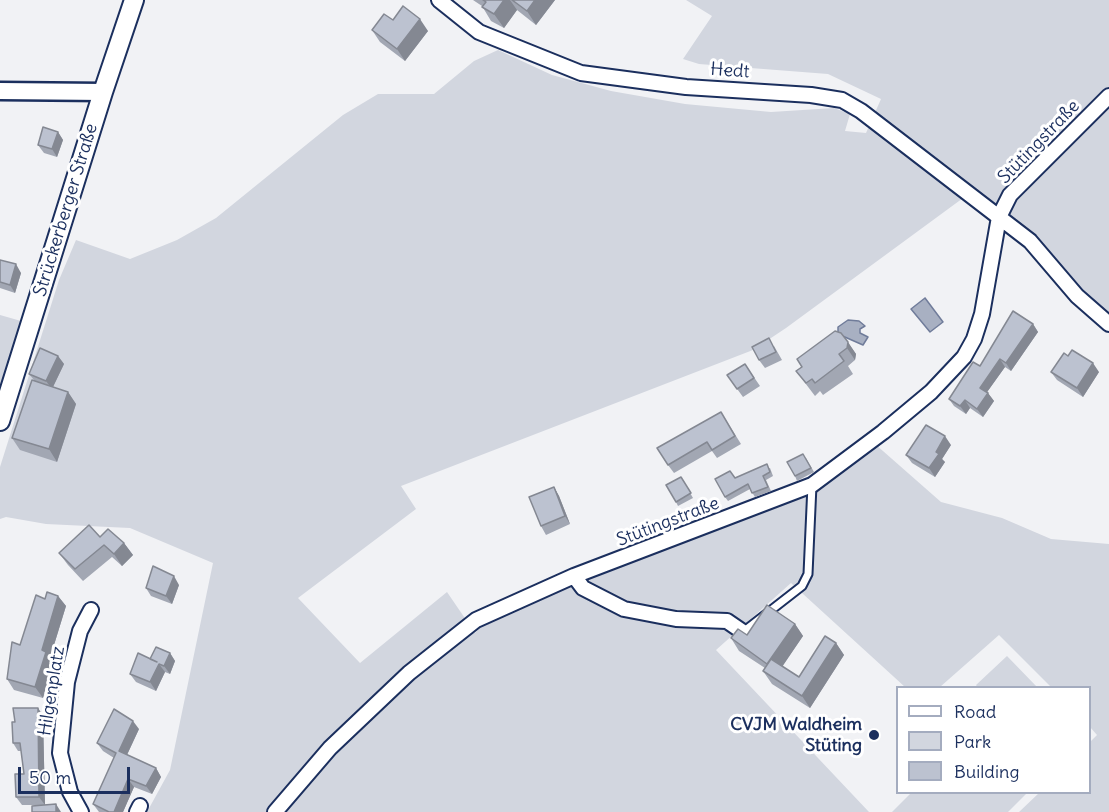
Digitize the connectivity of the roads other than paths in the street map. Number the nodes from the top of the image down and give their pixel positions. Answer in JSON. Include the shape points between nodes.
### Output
{"nodes":[{"id":1,"x":134,"y":0,"type":"edge"},
{"id":2,"x":439,"y":0,"type":"edge"},
{"id":3,"x":0,"y":91,"type":"edge"},
{"id":4,"x":103,"y":92,"type":"junction"},
{"id":5,"x":1109,"y":96,"type":"edge"},
{"id":6,"x":999,"y":217,"type":"junction"},
{"id":7,"x":1109,"y":324,"type":"edge"},
{"id":8,"x":0,"y":421,"type":"edge"},
{"id":9,"x":812,"y":485,"type":"junction"},
{"id":10,"x":574,"y":576,"type":"junction"},
{"id":11,"x":91,"y":610,"type":"dead end"},
{"id":12,"x":743,"y":632,"type":"joint"},
{"id":13,"x":81,"y":812,"type":"edge"},
{"id":14,"x":275,"y":812,"type":"edge"}],
"edges":[{"from":1,"to":4,"type":"main road","name":"Strückerberger Straße"},
{"from":2,"to":6,"type":"street","name":"Hedt","via":[[479,32],[581,73],[686,87],[842,100]]},
{"from":3,"to":4,"type":"street"},
{"from":4,"to":8,"type":"main road","name":"Strückerberger Straße"},
{"from":5,"to":6,"type":"street","name":"Stütingstraße","via":[[1010,195]]},
{"from":6,"to":7,"type":"street","via":[[1030,242],[1077,296]]},
{"from":6,"to":9,"type":"street","name":"Stütingstraße","via":[[982,314],[964,357],[883,432]]},
{"from":9,"to":10,"type":"street","name":"Stütingstraße"},
{"from":9,"to":12,"type":"lane","via":[[808,573],[802,586]]},
{"from":10,"to":12,"type":"street","via":[[583,588],[624,609],[676,619],[728,621]]},
{"from":10,"to":14,"type":"street","name":"Stütingstraße","via":[[465,627],[409,673],[330,748]]},
{"from":11,"to":13,"type":"street","name":"Hilgenplatz","via":[[80,631],[67,682],[60,753],[70,792]]}]}
